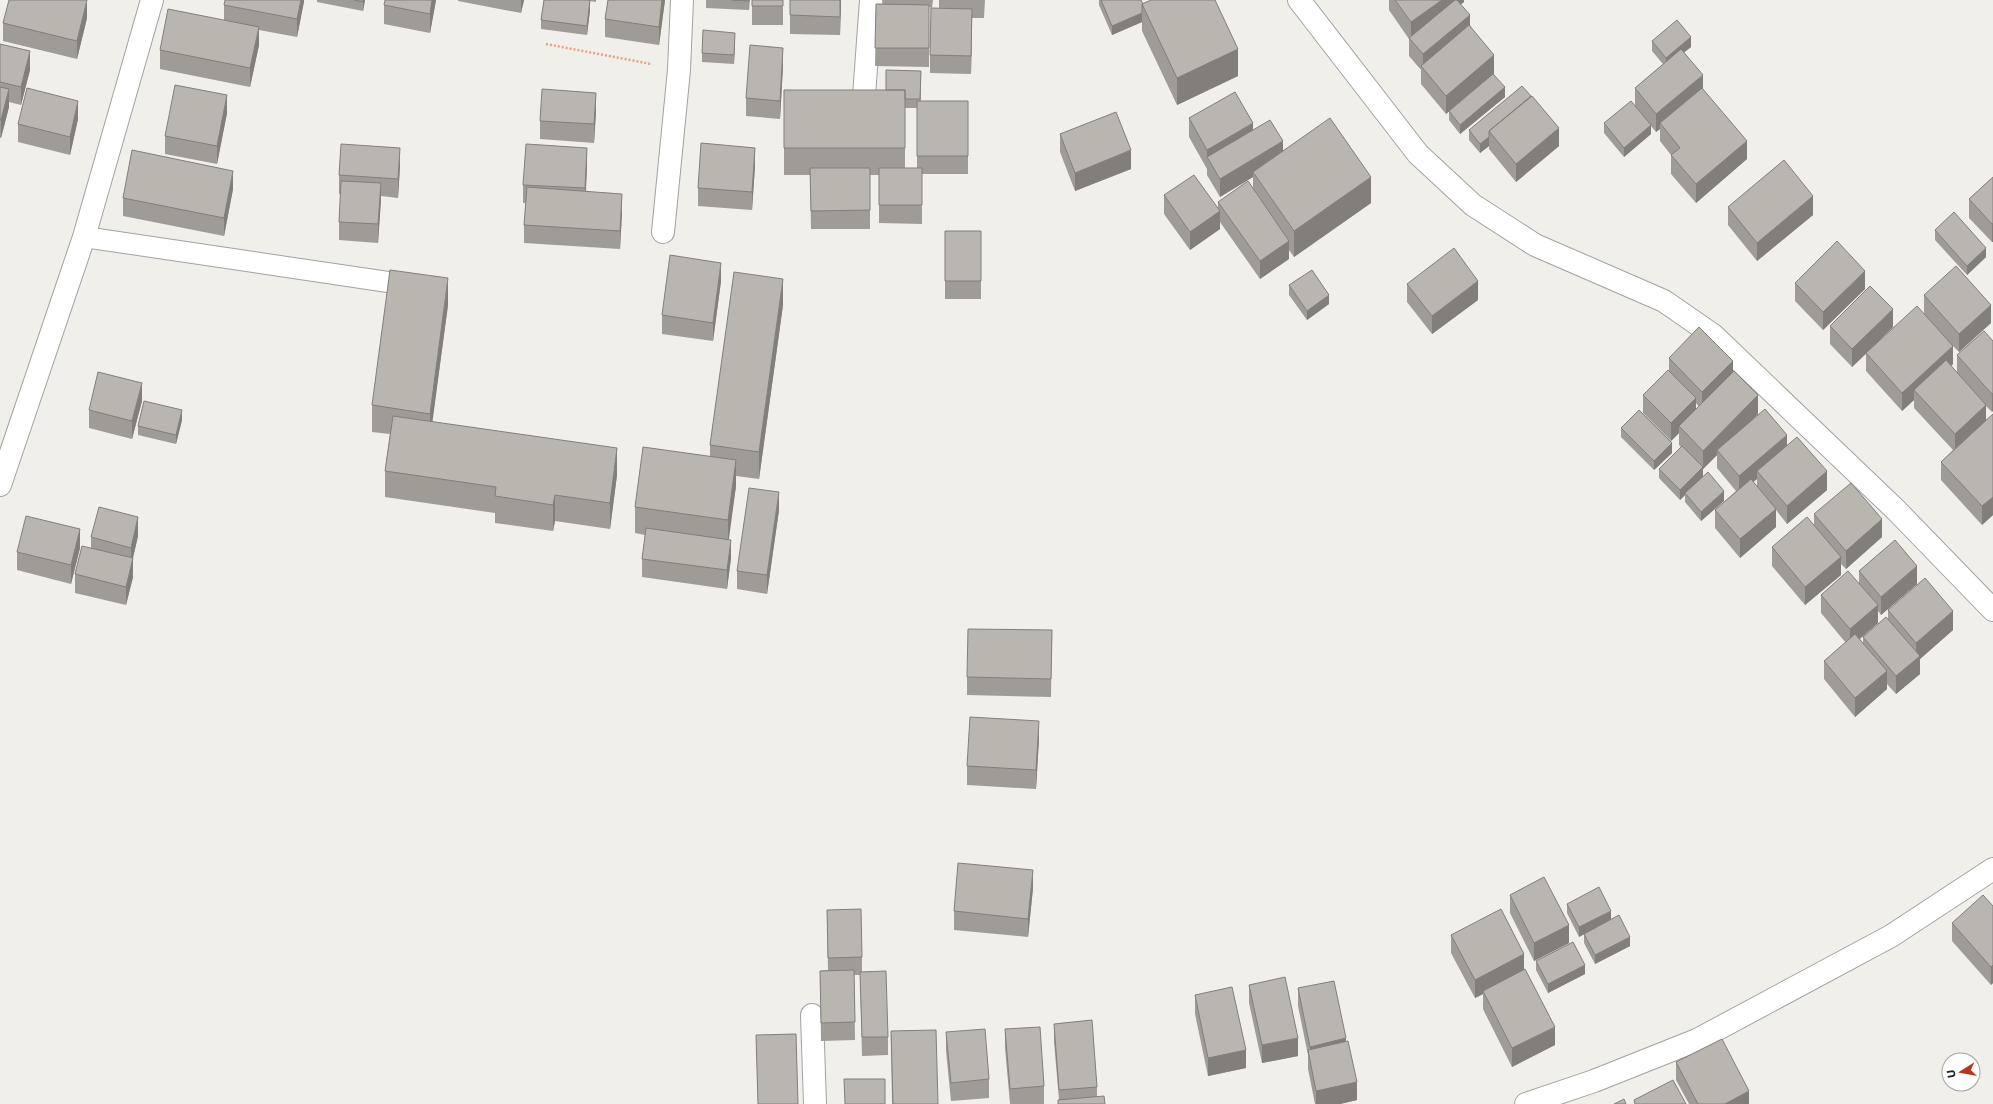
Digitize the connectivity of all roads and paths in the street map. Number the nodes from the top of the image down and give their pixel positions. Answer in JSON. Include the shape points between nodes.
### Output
{"nodes":[{"id":1,"x":152,"y":0,"type":"edge"},
{"id":2,"x":682,"y":0,"type":"edge"},
{"id":3,"x":871,"y":0,"type":"edge"},
{"id":4,"x":1299,"y":0,"type":"edge"},
{"id":5,"x":546,"y":44,"type":"dead end"},
{"id":6,"x":679,"y":70,"type":"junction"},
{"id":7,"x":864,"y":96,"type":"edge"},
{"id":8,"x":663,"y":232,"type":"dead end"},
{"id":9,"x":84,"y":237,"type":"junction"},
{"id":10,"x":429,"y":288,"type":"edge"},
{"id":11,"x":0,"y":485,"type":"edge"},
{"id":12,"x":1993,"y":610,"type":"edge"},
{"id":13,"x":1990,"y":876,"type":"edge"},
{"id":14,"x":812,"y":1015,"type":"dead end"},
{"id":15,"x":815,"y":1104,"type":"edge"},
{"id":16,"x":1526,"y":1104,"type":"edge"}],
"edges":[{"from":1,"to":9,"type":"street"},
{"from":2,"to":6,"type":"street"},
{"from":3,"to":7,"type":"street"},
{"from":4,"to":12,"type":"street","via":[[1418,154],[1473,205],[1534,245],[1664,301],[1713,335],[1896,510]]},
{"from":5,"to":6,"type":"path"},
{"from":6,"to":8,"type":"street"},
{"from":9,"to":10,"type":"lane"},
{"from":9,"to":11,"type":"street"},
{"from":13,"to":16,"type":"street","via":[[1891,936],[1697,1040]]},
{"from":14,"to":15,"type":"street"}]}
